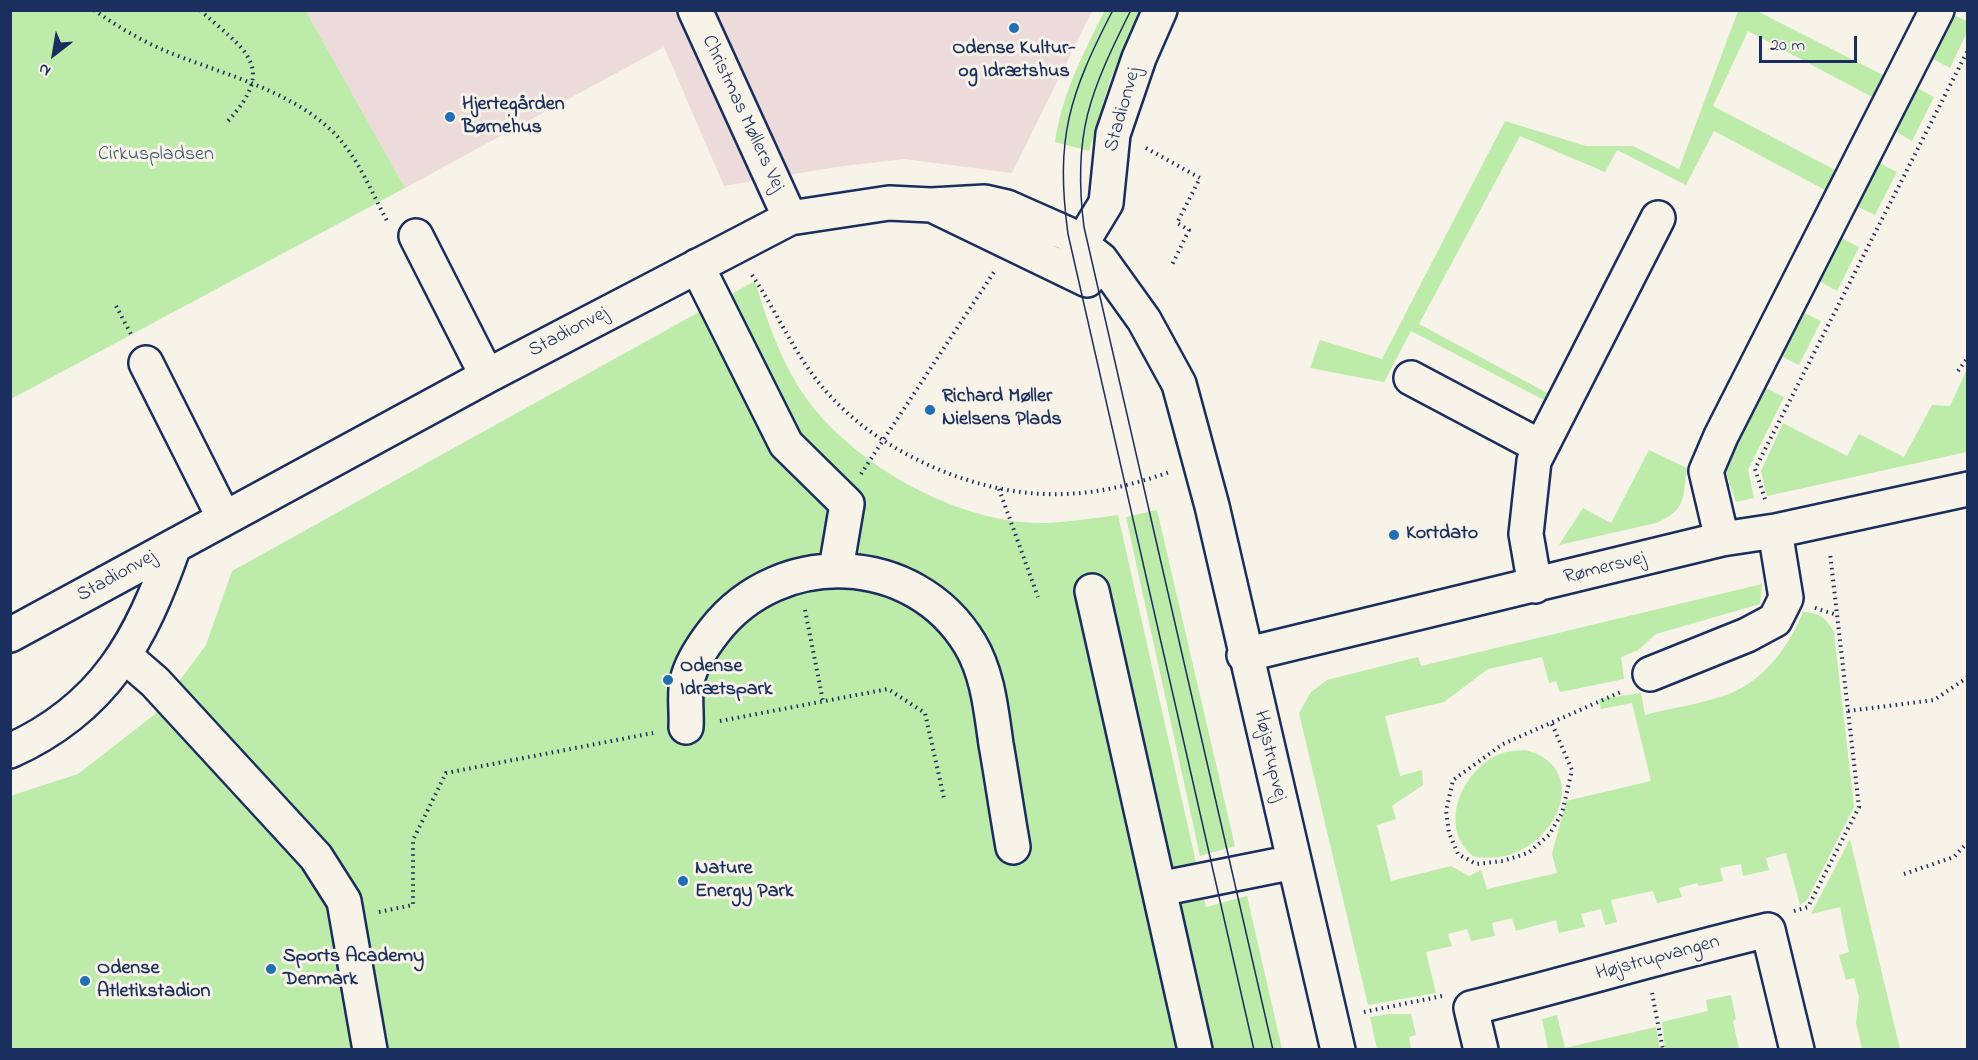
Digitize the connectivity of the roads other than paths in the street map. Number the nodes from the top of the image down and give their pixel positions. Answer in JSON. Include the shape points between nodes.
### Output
{"nodes":[{"id":1,"x":694,"y":10,"type":"edge"},
{"id":2,"x":1160,"y":10,"type":"edge"},
{"id":3,"x":1937,"y":10,"type":"edge"},
{"id":4,"x":931,"y":205,"type":"junction"},
{"id":5,"x":790,"y":218,"type":"junction"},
{"id":6,"x":1658,"y":218,"type":"dead end"},
{"id":7,"x":416,"y":236,"type":"road end"},
{"id":8,"x":1075,"y":256,"type":"junction"},
{"id":9,"x":697,"y":266,"type":"junction"},
{"id":10,"x":146,"y":363,"type":"dead end"},
{"id":11,"x":487,"y":376,"type":"junction"},
{"id":12,"x":1411,"y":378,"type":"dead end"},
{"id":13,"x":1541,"y":447,"type":"junction"},
{"id":14,"x":1200,"y":462,"type":"joint"},
{"id":15,"x":1968,"y":489,"type":"edge"},
{"id":16,"x":224,"y":518,"type":"junction"},
{"id":17,"x":1775,"y":531,"type":"junction"},
{"id":18,"x":1722,"y":539,"type":"junction"},
{"id":19,"x":174,"y":546,"type":"junction"},
{"id":20,"x":836,"y":569,"type":"junction"},
{"id":21,"x":1535,"y":586,"type":"junction"},
{"id":22,"x":1092,"y":591,"type":"dead end"},
{"id":23,"x":10,"y":635,"type":"edge"},
{"id":24,"x":1244,"y":655,"type":"junction"},
{"id":25,"x":125,"y":656,"type":"junction"},
{"id":26,"x":1650,"y":674,"type":"road end"},
{"id":27,"x":686,"y":727,"type":"road end"},
{"id":28,"x":10,"y":751,"type":"edge"},
{"id":29,"x":1013,"y":847,"type":"dead end"},
{"id":30,"x":1294,"y":862,"type":"junction"},
{"id":31,"x":1159,"y":889,"type":"junction"},
{"id":32,"x":370,"y":1050,"type":"edge"},
{"id":33,"x":1195,"y":1050,"type":"edge"},
{"id":34,"x":1338,"y":1050,"type":"edge"},
{"id":35,"x":1481,"y":1050,"type":"edge"},
{"id":36,"x":1797,"y":1050,"type":"edge"}],
"edges":[{"from":1,"to":5,"type":"street","name":"Christmas Møllers Vej"},
{"from":2,"to":8,"type":"street","name":"Stadionvej","via":[[1113,134],[1106,203]]},
{"from":3,"to":18,"type":"street","via":[[1706,471]]},
{"from":4,"to":5,"type":"street","name":"Stadionvej","via":[[890,204]]},
{"from":4,"to":8,"type":"street","name":"Stadionvej","via":[[1013,244]]},
{"from":4,"to":8,"type":"street","name":"Stadionvej","via":[[985,202],[1028,214]]},
{"from":5,"to":9,"type":"street","name":"Stadionvej"},
{"from":6,"to":13,"type":"street"},
{"from":7,"to":11,"type":"street"},
{"from":8,"to":14,"type":"street","name":"Stadionvej","via":[[1101,260],[1144,320],[1179,384]]},
{"from":9,"to":11,"type":"street","name":"Stadionvej"},
{"from":9,"to":20,"type":"street","via":[[786,444],[847,504]]},
{"from":10,"to":16,"type":"street"},
{"from":11,"to":16,"type":"street","name":"Stadionvej"},
{"from":12,"to":13,"type":"street"},
{"from":13,"to":21,"type":"street","via":[[1534,461],[1526,534]]},
{"from":14,"to":24,"type":"street","name":"Højstrupvej"},
{"from":15,"to":17,"type":"street","name":"Rømersvej"},
{"from":16,"to":19,"type":"street","name":"Stadionvej"},
{"from":17,"to":18,"type":"street","name":"Rømersvej"},
{"from":17,"to":26,"type":"street","via":[[1786,598],[1775,620],[1748,635]]},
{"from":18,"to":21,"type":"street","name":"Rømersvej"},
{"from":19,"to":23,"type":"street","name":"Stadionvej"},
{"from":19,"to":25,"type":"street","via":[[155,602]]},
{"from":20,"to":27,"type":"street","via":[[796,574],[759,590],[728,613],[703,645],[687,681]]},
{"from":20,"to":29,"type":"street","via":[[875,574],[913,589],[945,612],[970,643],[986,680]]},
{"from":21,"to":24,"type":"street","name":"Rømersvej"},
{"from":22,"to":31,"type":"street"},
{"from":24,"to":30,"type":"street","name":"Højstrupvej"},
{"from":25,"to":28,"type":"street","via":[[88,702],[44,736]]},
{"from":25,"to":32,"type":"street","via":[[155,682],[316,856],[344,901]]},
{"from":30,"to":31,"type":"street"},
{"from":30,"to":34,"type":"street","name":"Højstrupvej"},
{"from":31,"to":33,"type":"street"},
{"from":35,"to":36,"type":"street","name":"Højstrupvangen","via":[[1471,1008],[1768,930]]}]}
